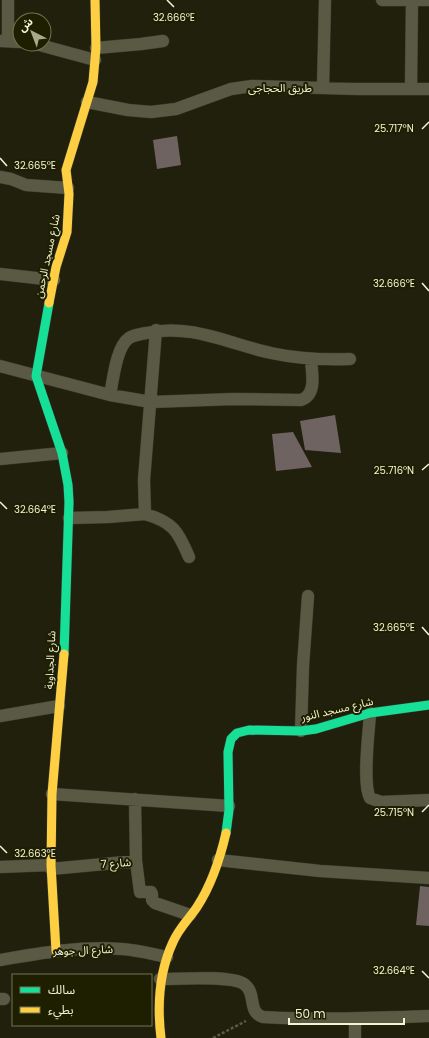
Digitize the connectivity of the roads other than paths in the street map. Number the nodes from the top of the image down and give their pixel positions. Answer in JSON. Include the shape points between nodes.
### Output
{"nodes":[{"id":1,"x":8,"y":0,"type":"edge"},
{"id":2,"x":95,"y":0,"type":"edge"},
{"id":3,"x":325,"y":0,"type":"edge"},
{"id":4,"x":382,"y":0,"type":"edge"},
{"id":5,"x":412,"y":0,"type":"edge"},
{"id":6,"x":429,"y":0,"type":"edge"},
{"id":7,"x":9,"y":41,"type":"edge"},
{"id":8,"x":163,"y":41,"type":"dead end"},
{"id":9,"x":52,"y":47,"type":"edge"},
{"id":10,"x":95,"y":54,"type":"junction"},
{"id":11,"x":323,"y":88,"type":"junction"},
{"id":12,"x":411,"y":89,"type":"junction"},
{"id":13,"x":429,"y":89,"type":"edge"},
{"id":14,"x":87,"y":102,"type":"junction"},
{"id":15,"x":0,"y":177,"type":"edge"},
{"id":16,"x":68,"y":188,"type":"junction"},
{"id":17,"x":0,"y":274,"type":"edge"},
{"id":18,"x":54,"y":280,"type":"junction"},
{"id":19,"x":156,"y":330,"type":"junction"},
{"id":20,"x":311,"y":360,"type":"junction"},
{"id":21,"x":350,"y":360,"type":"dead end"},
{"id":22,"x":0,"y":366,"type":"edge"},
{"id":23,"x":36,"y":376,"type":"junction"},
{"id":24,"x":110,"y":395,"type":"junction"},
{"id":25,"x":151,"y":402,"type":"junction"},
{"id":26,"x":62,"y":453,"type":"junction"},
{"id":27,"x":0,"y":459,"type":"edge"},
{"id":28,"x":145,"y":514,"type":"junction"},
{"id":29,"x":68,"y":518,"type":"junction"},
{"id":30,"x":189,"y":557,"type":"dead end"},
{"id":31,"x":308,"y":596,"type":"dead end"},
{"id":32,"x":429,"y":705,"type":"edge"},
{"id":33,"x":59,"y":706,"type":"junction"},
{"id":34,"x":370,"y":713,"type":"junction"},
{"id":35,"x":0,"y":716,"type":"edge"},
{"id":36,"x":301,"y":730,"type":"junction"},
{"id":37,"x":52,"y":794,"type":"junction"},
{"id":38,"x":135,"y":799,"type":"junction"},
{"id":39,"x":429,"y":800,"type":"edge"},
{"id":40,"x":229,"y":806,"type":"junction"},
{"id":41,"x":218,"y":860,"type":"junction"},
{"id":42,"x":136,"y":861,"type":"junction"},
{"id":43,"x":0,"y":867,"type":"edge"},
{"id":44,"x":51,"y":867,"type":"junction"},
{"id":45,"x":429,"y":878,"type":"edge"},
{"id":46,"x":190,"y":915,"type":"junction"},
{"id":47,"x":56,"y":950,"type":"junction"},
{"id":48,"x":167,"y":957,"type":"junction"},
{"id":49,"x":0,"y":960,"type":"edge"},
{"id":50,"x":160,"y":979,"type":"junction"},
{"id":51,"x":429,"y":1016,"type":"edge"},
{"id":52,"x":356,"y":1019,"type":"junction"},
{"id":53,"x":162,"y":1038,"type":"edge"},
{"id":54,"x":355,"y":1038,"type":"edge"}],
"edges":[{"from":1,"to":7,"type":"street"},
{"from":2,"to":10,"type":"street","name":"شارع مسجد الرحمن"},
{"from":3,"to":11,"type":"street"},
{"from":4,"to":5,"type":"street"},
{"from":5,"to":6,"type":"street"},
{"from":5,"to":12,"type":"street"},
{"from":8,"to":10,"type":"street"},
{"from":9,"to":10,"type":"street"},
{"from":10,"to":14,"type":"street","name":"شارع مسجد الرحمن"},
{"from":11,"to":12,"type":"street","name":"طريق الحجاجى"},
{"from":11,"to":14,"type":"street","name":"طريق الحجاجى","via":[[252,86],[231,89],[164,112],[128,110]]},
{"from":12,"to":13,"type":"street","name":"طريق الحجاجى"},
{"from":14,"to":16,"type":"street","name":"شارع مسجد الرحمن","via":[[66,170]]},
{"from":15,"to":16,"type":"street","via":[[26,184]]},
{"from":16,"to":18,"type":"street","name":"شارع مسجد الرحمن","via":[[67,232]]},
{"from":17,"to":18,"type":"street"},
{"from":18,"to":23,"type":"street","name":"شارع مسجد الرحمن"},
{"from":19,"to":20,"type":"street","via":[[192,331],[271,353]]},
{"from":19,"to":24,"type":"street","via":[[128,339],[123,346]]},
{"from":19,"to":25,"type":"street"},
{"from":20,"to":21,"type":"street"},
{"from":20,"to":25,"type":"street","via":[[311,390],[308,396],[301,400]]},
{"from":22,"to":23,"type":"street"},
{"from":23,"to":24,"type":"street"},
{"from":23,"to":26,"type":"street","name":"شارع الجداوية"},
{"from":24,"to":25,"type":"street"},
{"from":25,"to":28,"type":"street","via":[[144,480]]},
{"from":26,"to":27,"type":"street"},
{"from":26,"to":29,"type":"street","name":"شارع الجداوية","via":[[68,485]]},
{"from":28,"to":29,"type":"street"},
{"from":28,"to":30,"type":"street","via":[[159,518],[173,528],[182,540]]},
{"from":29,"to":33,"type":"street","name":"شارع الجداوية","via":[[63,674]]},
{"from":31,"to":36,"type":"street"},
{"from":32,"to":34,"type":"street","name":"شارع مسجد النور"},
{"from":33,"to":35,"type":"street"},
{"from":33,"to":37,"type":"street","name":"شارع الجداوية"},
{"from":34,"to":36,"type":"street","name":"شارع مسجد النور","via":[[332,725]]},
{"from":34,"to":39,"type":"street","via":[[366,778],[370,798],[381,802]]},
{"from":36,"to":40,"type":"street","name":"شارع مسجد النور","via":[[249,730],[235,734],[228,746]]},
{"from":37,"to":38,"type":"street"},
{"from":37,"to":44,"type":"street","name":"شارع الجداوية"},
{"from":38,"to":40,"type":"street"},
{"from":38,"to":42,"type":"street"},
{"from":40,"to":41,"type":"street","via":[[224,842]]},
{"from":41,"to":45,"type":"street","via":[[320,871]]},
{"from":41,"to":46,"type":"street","via":[[205,895]]},
{"from":42,"to":44,"type":"street","name":"شارع 7"},
{"from":42,"to":46,"type":"street","name":"شارع 7","via":[[140,892],[151,892],[155,903]]},
{"from":43,"to":44,"type":"street","name":"شارع 7"},
{"from":44,"to":47,"type":"street","name":"شارع الجداوية"},
{"from":46,"to":48,"type":"street"},
{"from":47,"to":48,"type":"street","name":"شارع ال جوهر","via":[[123,949]]},
{"from":47,"to":49,"type":"street","name":"شارع ال جوهر"},
{"from":48,"to":50,"type":"street"},
{"from":50,"to":52,"type":"street","via":[[205,978],[244,984],[252,995],[255,1011],[263,1017]]},
{"from":50,"to":53,"type":"street"},
{"from":51,"to":52,"type":"street"},
{"from":52,"to":54,"type":"street"}]}
